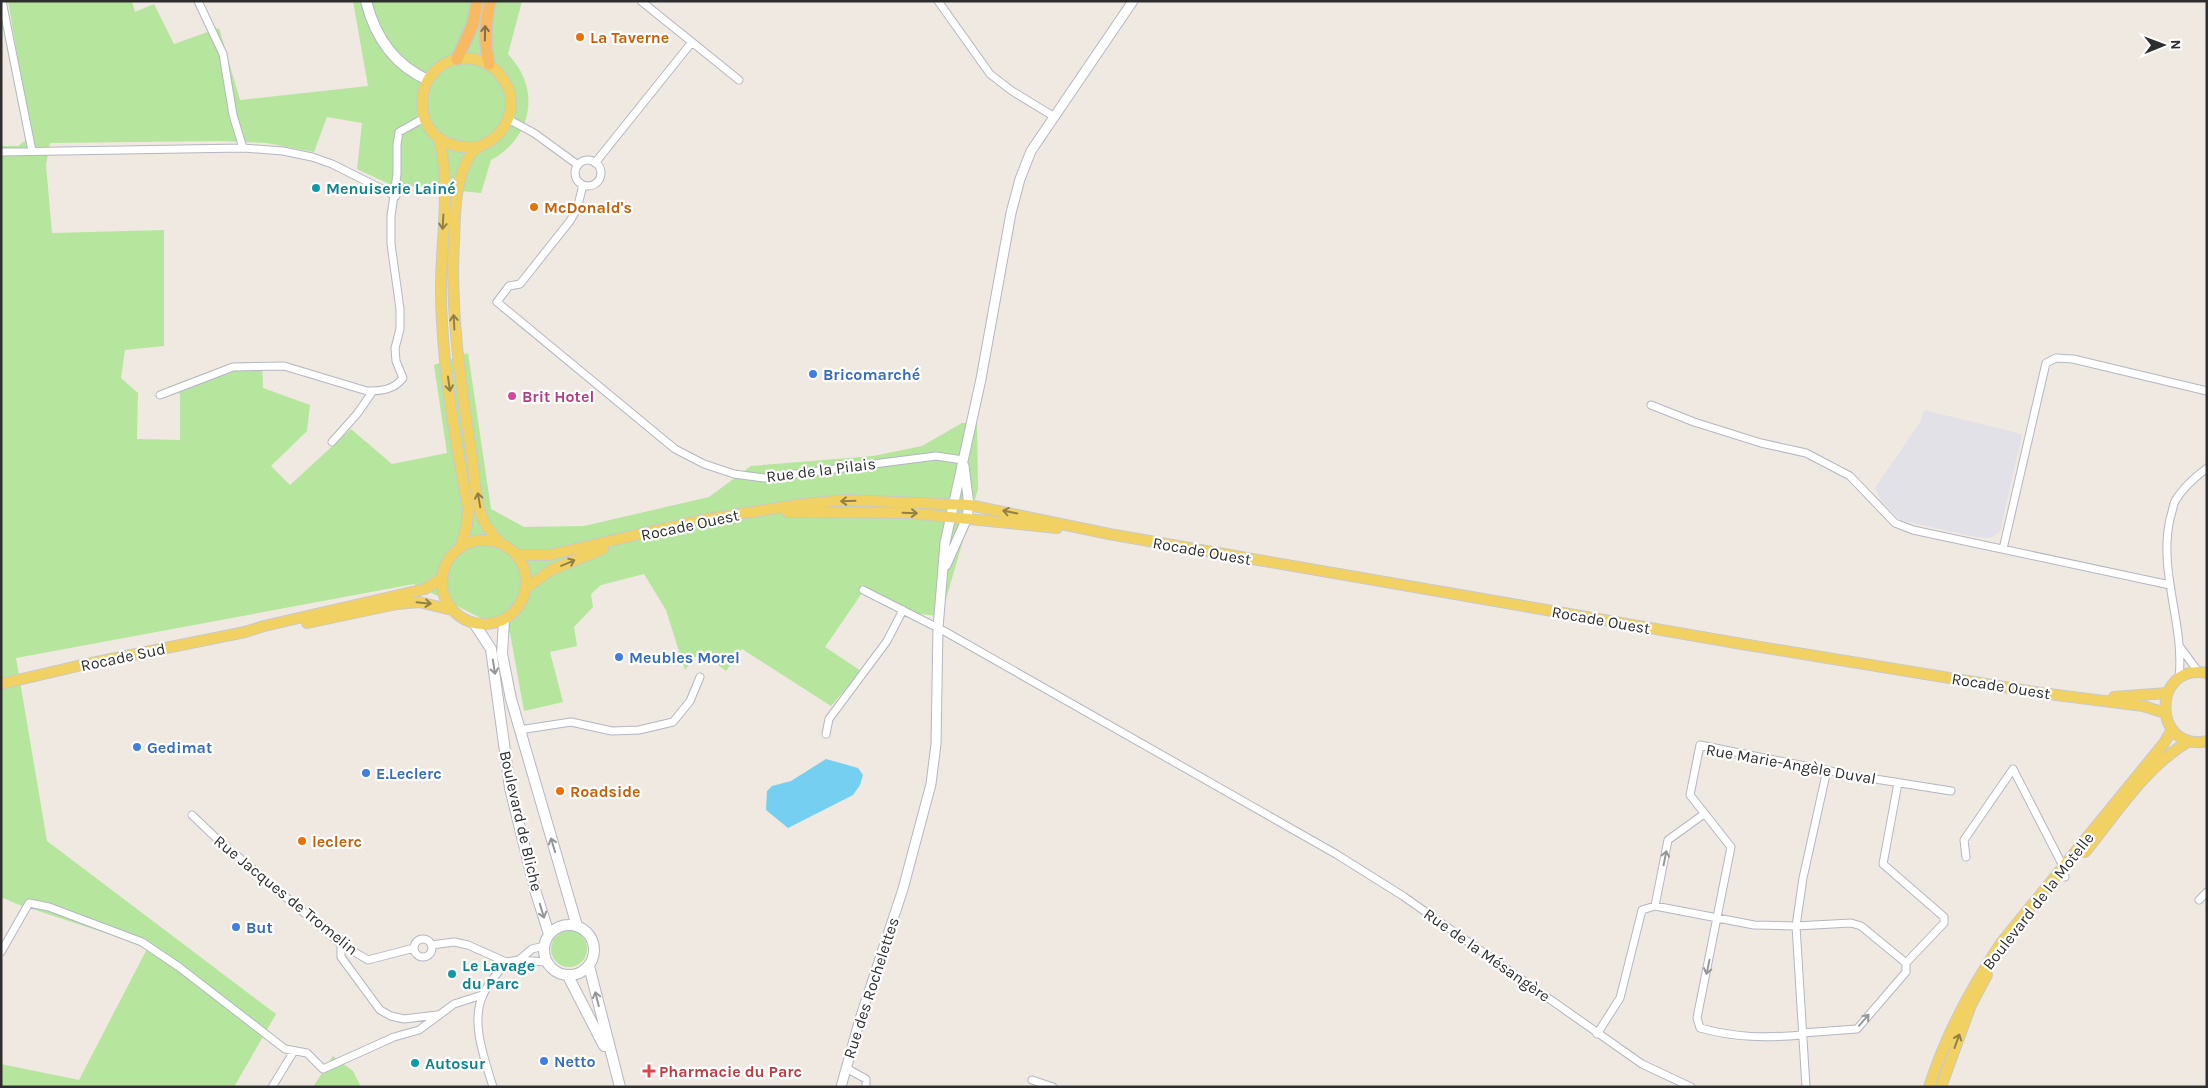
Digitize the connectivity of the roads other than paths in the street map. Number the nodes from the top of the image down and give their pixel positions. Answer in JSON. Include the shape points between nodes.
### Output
{"nodes":[{"id":1,"x":2,"y":1,"type":"edge"},
{"id":2,"x":198,"y":1,"type":"edge"},
{"id":3,"x":366,"y":1,"type":"edge"},
{"id":4,"x":477,"y":1,"type":"edge"},
{"id":5,"x":490,"y":1,"type":"edge"},
{"id":6,"x":640,"y":1,"type":"edge"},
{"id":7,"x":938,"y":1,"type":"edge"},
{"id":8,"x":1132,"y":1,"type":"edge"},
{"id":9,"x":692,"y":42,"type":"junction"},
{"id":10,"x":457,"y":59,"type":"junction"},
{"id":11,"x":489,"y":64,"type":"junction"},
{"id":12,"x":428,"y":80,"type":"junction"},
{"id":13,"x":739,"y":80,"type":"dead end"},
{"id":14,"x":1053,"y":116,"type":"junction"},
{"id":15,"x":424,"y":118,"type":"junction"},
{"id":16,"x":508,"y":119,"type":"junction"},
{"id":17,"x":439,"y":139,"type":"junction"},
{"id":18,"x":477,"y":147,"type":"junction"},
{"id":19,"x":243,"y":148,"type":"junction"},
{"id":20,"x":32,"y":150,"type":"junction"},
{"id":21,"x":1,"y":152,"type":"edge"},
{"id":22,"x":595,"y":163,"type":"junction"},
{"id":23,"x":578,"y":165,"type":"junction"},
{"id":24,"x":583,"y":185,"type":"junction"},
{"id":25,"x":396,"y":196,"type":"junction"},
{"id":26,"x":373,"y":391,"type":"junction"},
{"id":27,"x":2207,"y":391,"type":"edge"},
{"id":28,"x":160,"y":395,"type":"dead end"},
{"id":29,"x":1651,"y":405,"type":"dead end"},
{"id":30,"x":332,"y":442,"type":"dead end"},
{"id":31,"x":963,"y":460,"type":"junction"},
{"id":32,"x":2207,"y":468,"type":"edge"},
{"id":33,"x":953,"y":500,"type":"junction"},
{"id":34,"x":968,"y":503,"type":"junction"},
{"id":35,"x":756,"y":512,"type":"junction"},
{"id":36,"x":950,"y":515,"type":"junction"},
{"id":37,"x":967,"y":518,"type":"junction"},
{"id":38,"x":1108,"y":534,"type":"junction"},
{"id":39,"x":624,"y":540,"type":"junction"},
{"id":40,"x":500,"y":543,"type":"junction"},
{"id":41,"x":460,"y":548,"type":"junction"},
{"id":42,"x":2003,"y":549,"type":"junction"},
{"id":43,"x":517,"y":555,"type":"junction"},
{"id":44,"x":942,"y":574,"type":"junction"},
{"id":45,"x":443,"y":577,"type":"junction"},
{"id":46,"x":2170,"y":585,"type":"junction"},
{"id":47,"x":526,"y":588,"type":"junction"},
{"id":48,"x":863,"y":590,"type":"dead end"},
{"id":49,"x":452,"y":610,"type":"junction"},
{"id":50,"x":903,"y":610,"type":"junction"},
{"id":51,"x":504,"y":620,"type":"junction"},
{"id":52,"x":474,"y":623,"type":"junction"},
{"id":53,"x":938,"y":628,"type":"junction"},
{"id":54,"x":245,"y":632,"type":"junction"},
{"id":55,"x":2180,"y":646,"type":"junction"},
{"id":56,"x":2202,"y":671,"type":"edge"},
{"id":57,"x":700,"y":677,"type":"dead end"},
{"id":58,"x":2179,"y":678,"type":"junction"},
{"id":59,"x":1,"y":684,"type":"edge"},
{"id":60,"x":2167,"y":693,"type":"junction"},
{"id":61,"x":2096,"y":699,"type":"junction"},
{"id":62,"x":2165,"y":714,"type":"junction"},
{"id":63,"x":519,"y":730,"type":"junction"},
{"id":64,"x":2172,"y":730,"type":"junction"},
{"id":65,"x":826,"y":734,"type":"dead end"},
{"id":66,"x":2189,"y":741,"type":"junction"},
{"id":67,"x":2207,"y":741,"type":"edge"},
{"id":68,"x":1827,"y":770,"type":"junction"},
{"id":69,"x":1898,"y":783,"type":"junction"},
{"id":70,"x":1951,"y":791,"type":"dead end"},
{"id":71,"x":1704,"y":814,"type":"junction"},
{"id":72,"x":192,"y":815,"type":"dead end"},
{"id":73,"x":1966,"y":857,"type":"dead end"},
{"id":74,"x":2065,"y":872,"type":"junction"},
{"id":75,"x":2207,"y":892,"type":"edge"},
{"id":76,"x":2199,"y":900,"type":"dead end"},
{"id":77,"x":1655,"y":906,"type":"junction"},
{"id":78,"x":1718,"y":920,"type":"junction"},
{"id":79,"x":577,"y":926,"type":"junction"},
{"id":80,"x":1796,"y":926,"type":"junction"},
{"id":81,"x":549,"y":934,"type":"junction"},
{"id":82,"x":341,"y":944,"type":"junction"},
{"id":83,"x":431,"y":946,"type":"junction"},
{"id":84,"x":544,"y":946,"type":"junction"},
{"id":85,"x":414,"y":948,"type":"junction"},
{"id":86,"x":1,"y":952,"type":"edge"},
{"id":87,"x":519,"y":960,"type":"junction"},
{"id":88,"x":506,"y":962,"type":"junction"},
{"id":89,"x":546,"y":962,"type":"junction"},
{"id":90,"x":1906,"y":964,"type":"junction"},
{"id":91,"x":589,"y":966,"type":"junction"},
{"id":92,"x":568,"y":976,"type":"junction"},
{"id":93,"x":482,"y":995,"type":"junction"},
{"id":94,"x":437,"y":1015,"type":"junction"},
{"id":95,"x":1597,"y":1034,"type":"junction"},
{"id":96,"x":1802,"y":1034,"type":"junction"},
{"id":97,"x":294,"y":1051,"type":"junction"},
{"id":98,"x":613,"y":1063,"type":"junction"},
{"id":99,"x":846,"y":1068,"type":"junction"},
{"id":100,"x":1032,"y":1080,"type":"dead end"},
{"id":101,"x":272,"y":1087,"type":"edge"},
{"id":102,"x":493,"y":1087,"type":"edge"},
{"id":103,"x":620,"y":1087,"type":"edge"},
{"id":104,"x":841,"y":1087,"type":"edge"},
{"id":105,"x":866,"y":1087,"type":"edge"},
{"id":106,"x":1053,"y":1087,"type":"edge"},
{"id":107,"x":1689,"y":1087,"type":"edge"},
{"id":108,"x":1806,"y":1087,"type":"edge"},
{"id":109,"x":1929,"y":1087,"type":"edge"},
{"id":110,"x":1941,"y":1087,"type":"edge"}],
"edges":[{"from":1,"to":20,"type":"street"},
{"from":2,"to":19,"type":"street","via":[[223,54],[233,115]]},
{"from":3,"to":12,"type":"main road","via":[[371,22],[383,45],[412,73]]},
{"from":4,"to":10,"type":"highway","via":[[473,24]]},
{"from":11,"to":5,"type":"highway","one_way":true,"via":[[485,29]]},
{"from":6,"to":9,"type":"street"},
{"from":7,"to":14,"type":"street","via":[[990,74]]},
{"from":8,"to":14,"type":"street"},
{"from":9,"to":13,"type":"street"},
{"from":9,"to":22,"type":"street"},
{"from":10,"to":11,"type":"main road","via":[[474,59]]},
{"from":10,"to":12,"type":"main road","via":[[445,64]]},
{"from":11,"to":16,"type":"main road","via":[[509,88],[511,104]]},
{"from":12,"to":15,"type":"main road","via":[[422,99]]},
{"from":14,"to":31,"type":"street","via":[[1031,151],[1011,213]]},
{"from":15,"to":17,"type":"main road"},
{"from":15,"to":25,"type":"street","via":[[399,132]]},
{"from":16,"to":18,"type":"main road","via":[[501,132]]},
{"from":16,"to":23,"type":"street","via":[[534,133]]},
{"from":17,"to":18,"type":"main road","via":[[464,148]]},
{"from":17,"to":41,"type":"main road","one_way":true,"via":[[445,180],[441,258],[444,350],[468,508]]},
{"from":40,"to":18,"type":"main road","one_way":true,"via":[[485,524],[480,507],[456,345],[452,290],[460,185],[467,161]]},
{"from":19,"to":20,"type":"street"},
{"from":19,"to":25,"type":"street","via":[[312,157]]},
{"from":20,"to":21,"type":"street"},
{"from":22,"to":23,"type":"street","via":[[584,161]]},
{"from":22,"to":24,"type":"street","via":[[600,169],[599,180],[590,186]]},
{"from":23,"to":24,"type":"street","via":[[576,176]]},
{"from":24,"to":31,"type":"street","name":"Rue de la Pilais","via":[[577,209],[570,221],[520,284],[510,286],[496,302],[676,449],[704,464],[734,474],[764,478],[936,456]]},
{"from":25,"to":26,"type":"street","via":[[391,216],[391,244],[400,309],[396,361],[403,378],[398,384]]},
{"from":26,"to":28,"type":"street","via":[[284,366],[233,367]]},
{"from":26,"to":30,"type":"street"},
{"from":27,"to":42,"type":"street","via":[[2073,359],[2056,358],[2046,363]]},
{"from":29,"to":42,"type":"street","via":[[1752,440],[1806,453],[1850,476],[1895,523],[1913,530]]},
{"from":31,"to":33,"type":"street"},
{"from":31,"to":34,"type":"street"},
{"from":32,"to":46,"type":"street","via":[[2190,480],[2175,501],[2167,534]]},
{"from":33,"to":34,"type":"main road","name":"Rocade Ouest"},
{"from":33,"to":35,"type":"main road","name":"Rocade Ouest","one_way":true,"via":[[846,500]]},
{"from":33,"to":36,"type":"street"},
{"from":34,"to":37,"type":"street"},
{"from":38,"to":34,"type":"main road","name":"Rocade Ouest","one_way":true},
{"from":35,"to":36,"type":"main road","name":"Rocade Ouest","one_way":true},
{"from":35,"to":39,"type":"main road","name":"Rocade Ouest","via":[[701,520]]},
{"from":36,"to":37,"type":"main road","name":"Rocade Ouest"},
{"from":36,"to":44,"type":"street"},
{"from":37,"to":38,"type":"main road","name":"Rocade Ouest"},
{"from":37,"to":44,"type":"street"},
{"from":38,"to":61,"type":"main road","name":"Rocade Ouest","via":[[1742,644],[2041,693]]},
{"from":39,"to":43,"type":"main road","name":"Rocade Ouest","via":[[549,556]]},
{"from":47,"to":39,"type":"main road","name":"Rocade Ouest","one_way":true,"via":[[551,570]]},
{"from":40,"to":41,"type":"main road","via":[[486,540]]},
{"from":40,"to":43,"type":"main road"},
{"from":41,"to":45,"type":"main road","via":[[446,566]]},
{"from":42,"to":46,"type":"street"},
{"from":43,"to":47,"type":"main road","via":[[526,576]]},
{"from":44,"to":53,"type":"street","name":"Rue des Rochelettes"},
{"from":45,"to":49,"type":"main road","via":[[443,588]]},
{"from":45,"to":54,"type":"main road","name":"Rocade Sud","via":[[425,589]]},
{"from":46,"to":55,"type":"street"},
{"from":47,"to":51,"type":"main road","via":[[515,612]]},
{"from":48,"to":50,"type":"street","name":"Rue de la Mésangère"},
{"from":49,"to":52,"type":"main road"},
{"from":54,"to":49,"type":"main road","name":"Rocade Sud","one_way":true,"via":[[263,632],[396,604],[420,602]]},
{"from":50,"to":53,"type":"street","name":"Rue de la Mésangère"},
{"from":50,"to":65,"type":"street","via":[[886,641],[829,718]]},
{"from":51,"to":52,"type":"main road"},
{"from":51,"to":63,"type":"main road","name":"Boulevard de Bliche","via":[[503,665]]},
{"from":52,"to":81,"type":"main road","name":"Boulevard de Bliche","one_way":true,"via":[[491,649],[510,788]]},
{"from":53,"to":95,"type":"street","name":"Rue de la Mésangère","via":[[1283,822],[1404,896]]},
{"from":53,"to":99,"type":"street","name":"Rue des Rochelettes","via":[[936,744],[931,784],[903,889]]},
{"from":54,"to":59,"type":"main road","name":"Rocade Sud"},
{"from":55,"to":56,"type":"street"},
{"from":55,"to":58,"type":"street"},
{"from":56,"to":58,"type":"main road"},
{"from":57,"to":63,"type":"street","via":[[690,701],[673,722],[639,730],[612,731],[572,722]]},
{"from":58,"to":60,"type":"main road"},
{"from":60,"to":61,"type":"main road","name":"Rocade Ouest"},
{"from":60,"to":62,"type":"main road"},
{"from":61,"to":62,"type":"main road","name":"Rocade Ouest","via":[[2143,706]]},
{"from":62,"to":64,"type":"main road"},
{"from":79,"to":63,"type":"main road","name":"Boulevard de Bliche","one_way":true},
{"from":64,"to":66,"type":"main road"},
{"from":64,"to":74,"type":"main road","name":"Boulevard de la Motelle"},
{"from":66,"to":67,"type":"main road"},
{"from":66,"to":74,"type":"main road","name":"Boulevard de la Motelle","via":[[2155,766]]},
{"from":68,"to":69,"type":"street","name":"Rue Marie-Angèle Duval"},
{"from":68,"to":71,"type":"street","name":"Rue Marie-Angèle Duval","via":[[1700,745],[1690,795]]},
{"from":68,"to":80,"type":"street"},
{"from":69,"to":70,"type":"street","name":"Rue Marie-Angèle Duval"},
{"from":69,"to":90,"type":"street","via":[[1884,864],[1944,917],[1944,923]]},
{"from":77,"to":71,"type":"street","one_way":true,"via":[[1668,840]]},
{"from":71,"to":78,"type":"street","name":"Rue Marie-Angèle Duval","via":[[1731,847]]},
{"from":72,"to":82,"type":"street","name":"Rue Jacques de Tromelin"},
{"from":73,"to":74,"type":"street","via":[[1964,840],[2013,769]]},
{"from":74,"to":109,"type":"main road","name":"Boulevard de la Motelle","via":[[2001,943],[1976,978]]},
{"from":110,"to":74,"type":"main road","name":"Boulevard de la Motelle","one_way":true,"via":[[1959,1034],[1984,979]]},
{"from":75,"to":76,"type":"street"},
{"from":77,"to":78,"type":"street"},
{"from":77,"to":95,"type":"street","via":[[1642,910],[1620,998]]},
{"from":78,"to":80,"type":"street"},
{"from":78,"to":96,"type":"street","name":"Rue Marie-Angèle Duval","one_way":true,"via":[[1697,1018],[1700,1028],[1729,1036],[1761,1038]]},
{"from":79,"to":81,"type":"main road","via":[[562,926]]},
{"from":79,"to":91,"type":"main road","via":[[584,929],[592,941],[594,954]]},
{"from":80,"to":90,"type":"street","via":[[1858,924]]},
{"from":80,"to":96,"type":"street"},
{"from":81,"to":84,"type":"main road"},
{"from":82,"to":85,"type":"street","name":"Rue Jacques de Tromelin","via":[[368,960]]},
{"from":82,"to":94,"type":"street","via":[[341,957],[380,1010],[404,1019]]},
{"from":83,"to":85,"type":"street","via":[[427,940],[421,940]]},
{"from":83,"to":85,"type":"street","via":[[431,953],[424,957],[417,955]]},
{"from":83,"to":88,"type":"street","via":[[454,942]]},
{"from":84,"to":87,"type":"street","via":[[532,949]]},
{"from":84,"to":89,"type":"main road"},
{"from":86,"to":97,"type":"street","via":[[29,904],[49,907],[142,942],[179,966],[285,1049]]},
{"from":87,"to":88,"type":"street"},
{"from":87,"to":89,"type":"street"},
{"from":88,"to":93,"type":"street"},
{"from":89,"to":92,"type":"main road","via":[[556,972]]},
{"from":96,"to":90,"type":"street","one_way":true,"via":[[1857,1029],[1906,972]]},
{"from":91,"to":92,"type":"main road"},
{"from":98,"to":91,"type":"main road","one_way":true},
{"from":92,"to":98,"type":"main road"},
{"from":93,"to":94,"type":"street","via":[[454,1004]]},
{"from":93,"to":102,"type":"street","via":[[478,1015],[480,1038]]},
{"from":94,"to":97,"type":"street","via":[[418,1030],[323,1069],[307,1053]]},
{"from":95,"to":107,"type":"street","name":"Rue de la Mésangère","via":[[1642,1064]]},
{"from":96,"to":108,"type":"street"},
{"from":97,"to":101,"type":"street"},
{"from":98,"to":103,"type":"main road"},
{"from":99,"to":104,"type":"street","name":"Rue des Rochelettes"},
{"from":99,"to":105,"type":"street","via":[[866,1079]]},
{"from":100,"to":106,"type":"street"}]}
